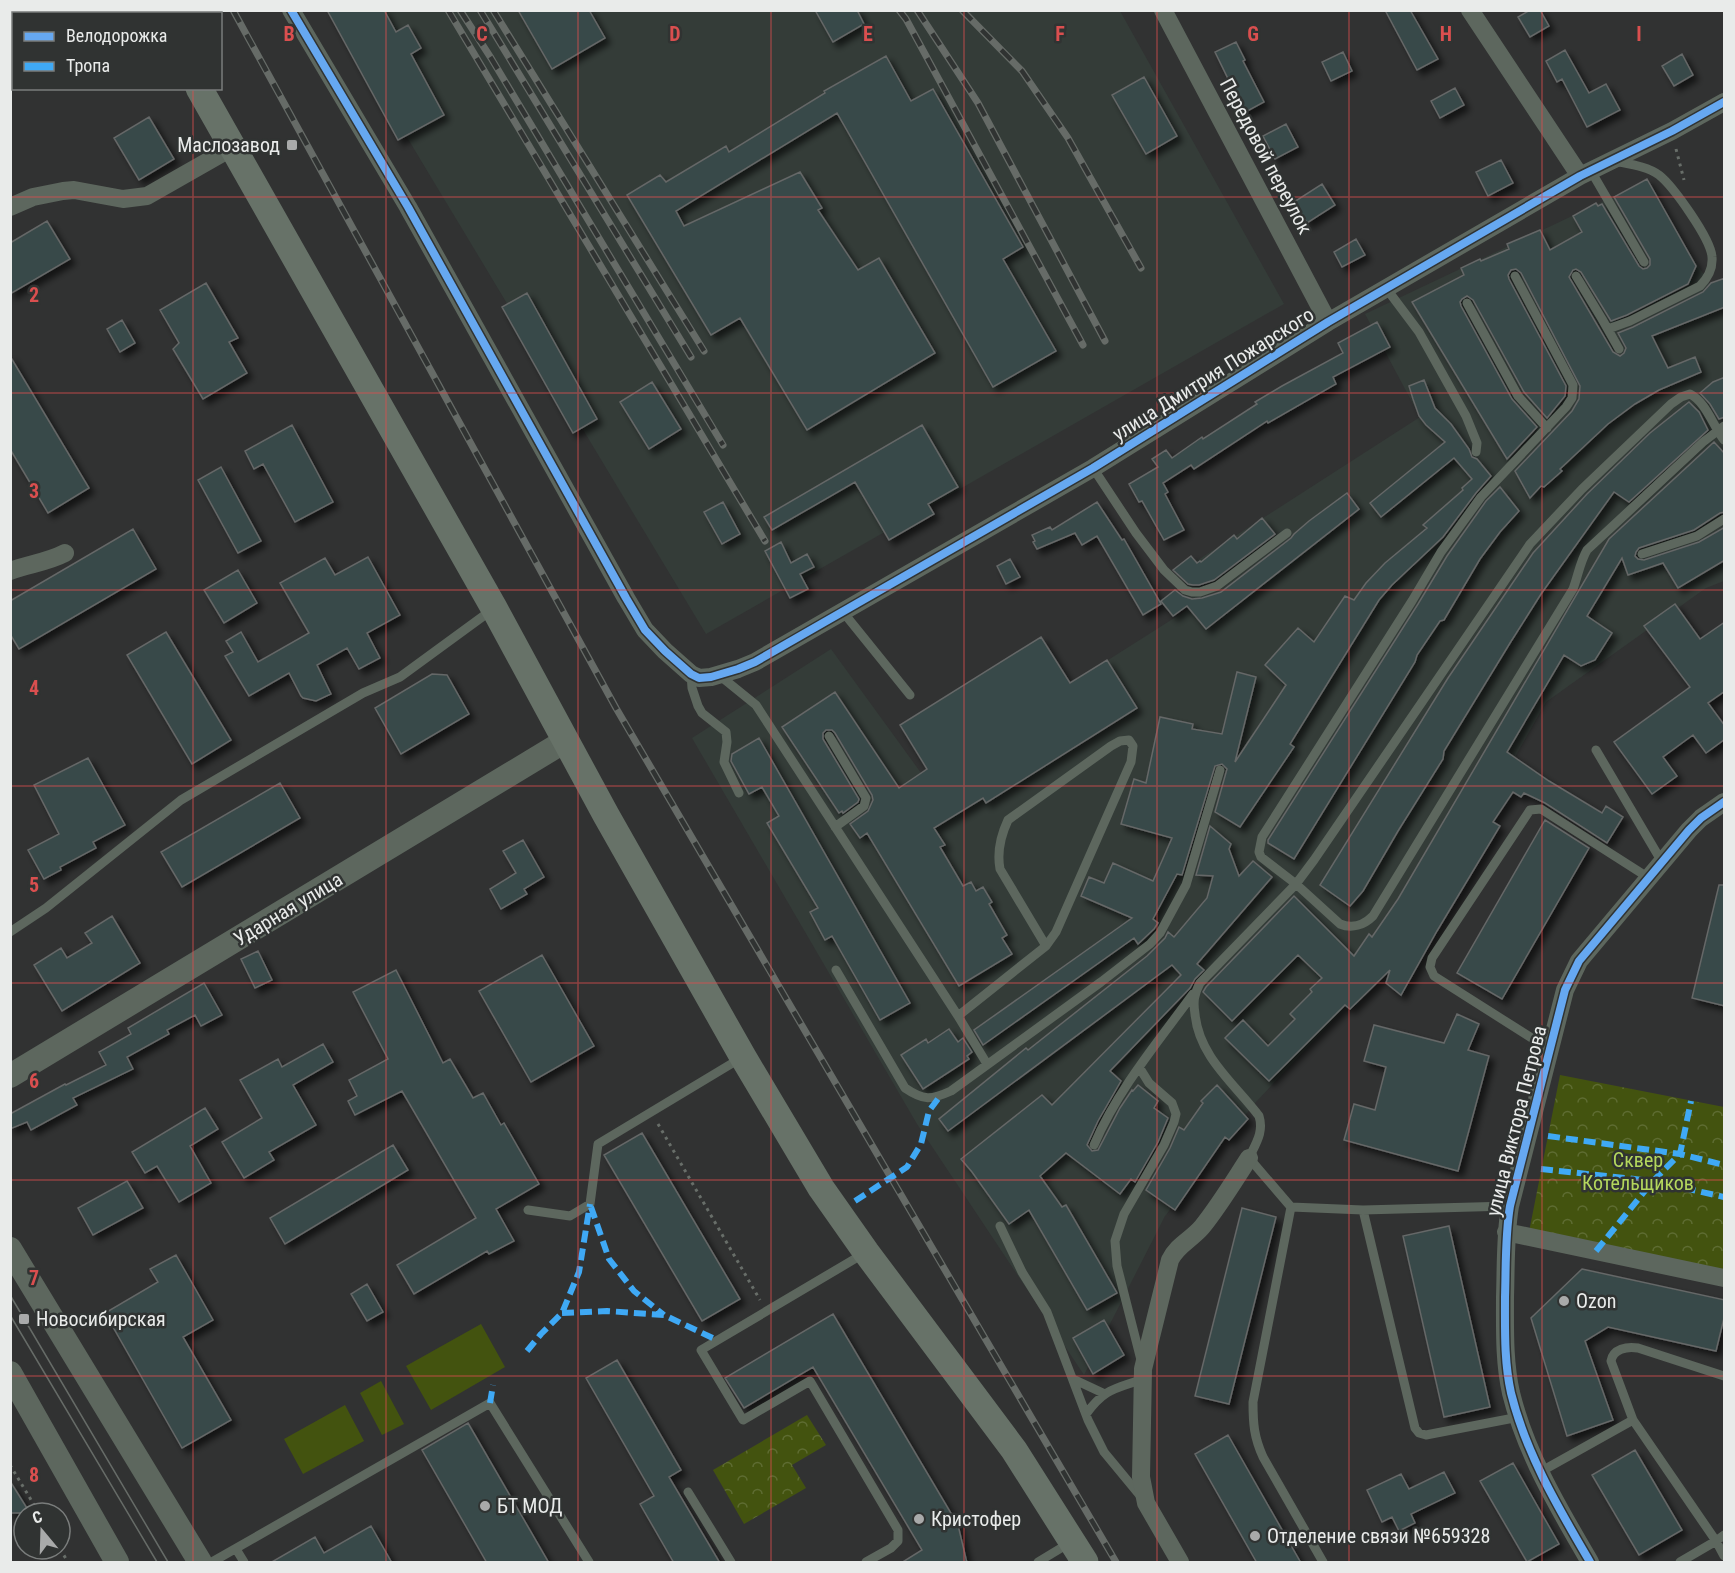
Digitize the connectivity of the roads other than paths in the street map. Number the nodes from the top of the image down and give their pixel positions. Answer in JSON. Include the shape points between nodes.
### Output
{"nodes":[{"id":1,"x":291,"y":10,"type":"edge"},
{"id":2,"x":1163,"y":10,"type":"edge"},
{"id":3,"x":1470,"y":10,"type":"edge"},
{"id":4,"x":200,"y":90,"type":"edge"},
{"id":5,"x":1725,"y":102,"type":"edge"},
{"id":6,"x":233,"y":147,"type":"junction"},
{"id":7,"x":1612,"y":160,"type":"junction"},
{"id":8,"x":1585,"y":174,"type":"junction"},
{"id":9,"x":10,"y":207,"type":"edge"},
{"id":10,"x":1644,"y":262,"type":"dead end"},
{"id":11,"x":1515,"y":276,"type":"dead end"},
{"id":12,"x":1576,"y":276,"type":"dead end"},
{"id":13,"x":1386,"y":288,"type":"junction"},
{"id":14,"x":1467,"y":303,"type":"dead end"},
{"id":15,"x":1328,"y":322,"type":"junction"},
{"id":16,"x":1608,"y":329,"type":"junction"},
{"id":17,"x":1619,"y":350,"type":"dead end"},
{"id":18,"x":1546,"y":428,"type":"junction"},
{"id":19,"x":1721,"y":429,"type":"edge"},
{"id":20,"x":1725,"y":440,"type":"edge"},
{"id":21,"x":1476,"y":452,"type":"dead end"},
{"id":22,"x":1093,"y":468,"type":"junction"},
{"id":23,"x":1725,"y":519,"type":"edge"},
{"id":24,"x":1287,"y":533,"type":"dead end"},
{"id":25,"x":65,"y":553,"type":"dead end"},
{"id":26,"x":1642,"y":554,"type":"dead end"},
{"id":27,"x":10,"y":571,"type":"edge"},
{"id":28,"x":494,"y":608,"type":"junction"},
{"id":29,"x":843,"y":612,"type":"junction"},
{"id":30,"x":691,"y":674,"type":"junction"},
{"id":31,"x":719,"y":675,"type":"junction"},
{"id":32,"x":910,"y":695,"type":"dead end"},
{"id":33,"x":829,"y":736,"type":"dead end"},
{"id":34,"x":565,"y":741,"type":"junction"},
{"id":35,"x":1596,"y":750,"type":"dead end"},
{"id":36,"x":1220,"y":770,"type":"dead end"},
{"id":37,"x":739,"y":793,"type":"dead end"},
{"id":38,"x":1725,"y":801,"type":"edge"},
{"id":39,"x":835,"y":827,"type":"junction"},
{"id":40,"x":1662,"y":862,"type":"junction"},
{"id":41,"x":1649,"y":878,"type":"junction"},
{"id":42,"x":1296,"y":884,"type":"junction"},
{"id":43,"x":10,"y":932,"type":"edge"},
{"id":44,"x":1046,"y":946,"type":"junction"},
{"id":45,"x":836,"y":970,"type":"dead end"},
{"id":46,"x":1195,"y":992,"type":"junction"},
{"id":47,"x":958,"y":1016,"type":"junction"},
{"id":48,"x":1550,"y":1049,"type":"junction"},
{"id":49,"x":743,"y":1057,"type":"junction"},
{"id":50,"x":987,"y":1064,"type":"junction"},
{"id":51,"x":1139,"y":1067,"type":"junction"},
{"id":52,"x":10,"y":1076,"type":"edge"},
{"id":53,"x":1094,"y":1145,"type":"dead end"},
{"id":54,"x":1249,"y":1158,"type":"junction"},
{"id":55,"x":1510,"y":1206,"type":"junction"},
{"id":56,"x":1292,"y":1207,"type":"junction"},
{"id":57,"x":528,"y":1210,"type":"dead end"},
{"id":58,"x":1363,"y":1210,"type":"junction"},
{"id":59,"x":1000,"y":1226,"type":"dead end"},
{"id":60,"x":1506,"y":1232,"type":"junction"},
{"id":61,"x":10,"y":1249,"type":"edge"},
{"id":62,"x":866,"y":1252,"type":"junction"},
{"id":63,"x":1725,"y":1278,"type":"edge"},
{"id":64,"x":10,"y":1373,"type":"edge"},
{"id":65,"x":1143,"y":1374,"type":"junction"},
{"id":66,"x":1725,"y":1376,"type":"edge"},
{"id":67,"x":1073,"y":1378,"type":"junction"},
{"id":68,"x":1105,"y":1394,"type":"junction"},
{"id":69,"x":1086,"y":1414,"type":"junction"},
{"id":70,"x":1519,"y":1417,"type":"junction"},
{"id":71,"x":1633,"y":1420,"type":"junction"},
{"id":72,"x":1540,"y":1472,"type":"junction"},
{"id":73,"x":688,"y":1492,"type":"dead end"},
{"id":74,"x":1146,"y":1503,"type":"junction"},
{"id":75,"x":1725,"y":1535,"type":"edge"},
{"id":76,"x":1716,"y":1541,"type":"junction"},
{"id":77,"x":236,"y":1549,"type":"junction"},
{"id":78,"x":1079,"y":1552,"type":"edge"},
{"id":79,"x":1725,"y":1556,"type":"edge"},
{"id":80,"x":117,"y":1563,"type":"edge"},
{"id":81,"x":200,"y":1563,"type":"edge"},
{"id":82,"x":212,"y":1563,"type":"edge"},
{"id":83,"x":244,"y":1563,"type":"edge"},
{"id":84,"x":589,"y":1563,"type":"edge"},
{"id":85,"x":731,"y":1563,"type":"edge"},
{"id":86,"x":866,"y":1563,"type":"edge"},
{"id":87,"x":1038,"y":1563,"type":"edge"},
{"id":88,"x":1180,"y":1563,"type":"edge"},
{"id":89,"x":1323,"y":1563,"type":"edge"},
{"id":90,"x":1590,"y":1563,"type":"edge"},
{"id":91,"x":1680,"y":1563,"type":"edge"}],
"edges":[{"from":1,"to":30,"type":"street","via":[[408,207],[645,630]]},
{"from":2,"to":15,"type":"street","name":"Передовой переулок"},
{"from":3,"to":8,"type":"street"},
{"from":4,"to":6,"type":"main road"},
{"from":5,"to":7,"type":"street","name":"улица Дмитрия Пожарского"},
{"from":6,"to":9,"type":"street","via":[[147,195],[123,199],[74,190],[33,197]]},
{"from":6,"to":28,"type":"main road"},
{"from":7,"to":8,"type":"street","name":"улица Дмитрия Пожарского"},
{"from":7,"to":16,"type":"lane","via":[[1658,175],[1701,230],[1713,260],[1700,286]]},
{"from":8,"to":10,"type":"lane"},
{"from":8,"to":13,"type":"street","name":"улица Дмитрия Пожарского"},
{"from":11,"to":18,"type":"lane","via":[[1573,385],[1572,398]]},
{"from":12,"to":16,"type":"lane"},
{"from":13,"to":15,"type":"street","name":"улица Дмитрия Пожарского"},
{"from":13,"to":21,"type":"lane","via":[[1419,332],[1466,416],[1477,443]]},
{"from":14,"to":18,"type":"lane","via":[[1518,396]]},
{"from":15,"to":22,"type":"street","name":"улица Дмитрия Пожарского"},
{"from":16,"to":17,"type":"lane"},
{"from":18,"to":42,"type":"lane","via":[[1481,497],[1441,552],[1262,837],[1261,857]]},
{"from":19,"to":20,"type":"lane"},
{"from":19,"to":42,"type":"lane","via":[[1697,399],[1690,394],[1681,397],[1582,489],[1530,544]]},
{"from":19,"to":42,"type":"lane","via":[[1587,550],[1573,589],[1373,916],[1359,925],[1346,927]]},
{"from":22,"to":24,"type":"lane","via":[[1136,533],[1185,590],[1200,592],[1217,586]]},
{"from":22,"to":29,"type":"street","name":"улица Дмитрия Пожарского"},
{"from":23,"to":26,"type":"lane","via":[[1697,536]]},
{"from":25,"to":27,"type":"street"},
{"from":28,"to":34,"type":"main road"},
{"from":28,"to":43,"type":"lane","via":[[400,677],[363,693],[181,800]]},
{"from":29,"to":31,"type":"street","name":"улица Дмитрия Пожарского","via":[[755,662]]},
{"from":29,"to":32,"type":"lane"},
{"from":30,"to":31,"type":"street","via":[[699,678]]},
{"from":30,"to":37,"type":"lane","via":[[702,713],[726,732],[724,762]]},
{"from":31,"to":39,"type":"lane","via":[[756,705]]},
{"from":33,"to":39,"type":"lane","via":[[866,798],[864,806]]},
{"from":34,"to":49,"type":"main road"},
{"from":34,"to":52,"type":"street","name":"Ударная улица"},
{"from":35,"to":40,"type":"lane"},
{"from":36,"to":50,"type":"lane","via":[[1186,885],[1160,933],[1101,982]]},
{"from":38,"to":40,"type":"street","name":"улица Виктора Петрова","via":[[1695,824]]},
{"from":39,"to":47,"type":"lane"},
{"from":40,"to":41,"type":"street","name":"улица Виктора Петрова"},
{"from":41,"to":48,"type":"street","name":"улица Виктора Петрова","via":[[1579,961],[1565,990]]},
{"from":41,"to":48,"type":"lane","via":[[1541,809],[1530,810],[1432,958],[1430,968],[1434,976]]},
{"from":42,"to":46,"type":"lane"},
{"from":44,"to":44,"type":"lane","via":[[1056,932],[1131,762],[1133,746],[1129,740],[1111,746],[1008,820],[1004,828],[1000,869]]},
{"from":44,"to":47,"type":"lane"},
{"from":45,"to":50,"type":"lane","via":[[900,1081],[913,1094],[924,1099],[940,1096]]},
{"from":46,"to":51,"type":"lane"},
{"from":46,"to":54,"type":"lane","via":[[1195,1022],[1200,1040],[1259,1116],[1260,1134]]},
{"from":47,"to":50,"type":"lane"},
{"from":48,"to":55,"type":"street","name":"улица Виктора Петрова"},
{"from":49,"to":57,"type":"lane","via":[[598,1144],[590,1204],[570,1216]]},
{"from":49,"to":62,"type":"main road","via":[[821,1188]]},
{"from":51,"to":53,"type":"lane","via":[[1113,1106]]},
{"from":51,"to":65,"type":"lane","via":[[1149,1083],[1172,1103],[1176,1114],[1164,1145],[1124,1214],[1115,1241],[1117,1266]]},
{"from":54,"to":56,"type":"lane"},
{"from":54,"to":65,"type":"street","via":[[1203,1226],[1173,1253]]},
{"from":55,"to":58,"type":"lane"},
{"from":55,"to":60,"type":"street","name":"улица Виктора Петрова"},
{"from":56,"to":58,"type":"lane"},
{"from":56,"to":89,"type":"lane","via":[[1252,1402],[1253,1429],[1263,1457]]},
{"from":58,"to":70,"type":"lane","via":[[1415,1428],[1426,1435]]},
{"from":59,"to":67,"type":"lane","via":[[1047,1312]]},
{"from":60,"to":63,"type":"street"},
{"from":60,"to":70,"type":"street","name":"улица Виктора Петрова","via":[[1505,1359]]},
{"from":61,"to":81,"type":"street"},
{"from":62,"to":78,"type":"main road","via":[[1014,1450]]},
{"from":62,"to":86,"type":"lane","via":[[701,1350],[743,1420],[810,1381],[898,1530],[898,1541]]},
{"from":64,"to":80,"type":"street"},
{"from":65,"to":68,"type":"lane"},
{"from":65,"to":74,"type":"street","via":[[1141,1477]]},
{"from":66,"to":71,"type":"lane","via":[[1638,1348],[1616,1352],[1611,1361]]},
{"from":67,"to":68,"type":"lane"},
{"from":67,"to":69,"type":"lane"},
{"from":68,"to":69,"type":"lane"},
{"from":69,"to":74,"type":"lane","via":[[1104,1452]]},
{"from":70,"to":72,"type":"street","name":"улица Виктора Петрова"},
{"from":71,"to":72,"type":"lane"},
{"from":71,"to":76,"type":"lane"},
{"from":72,"to":90,"type":"street","name":"улица Виктора Петрова"},
{"from":73,"to":85,"type":"lane"},
{"from":74,"to":88,"type":"street"},
{"from":75,"to":76,"type":"lane"},
{"from":76,"to":79,"type":"lane"},
{"from":76,"to":91,"type":"lane"},
{"from":77,"to":82,"type":"lane"},
{"from":77,"to":83,"type":"lane"},
{"from":77,"to":84,"type":"lane","via":[[490,1403]]},
{"from":78,"to":87,"type":"lane"}]}
